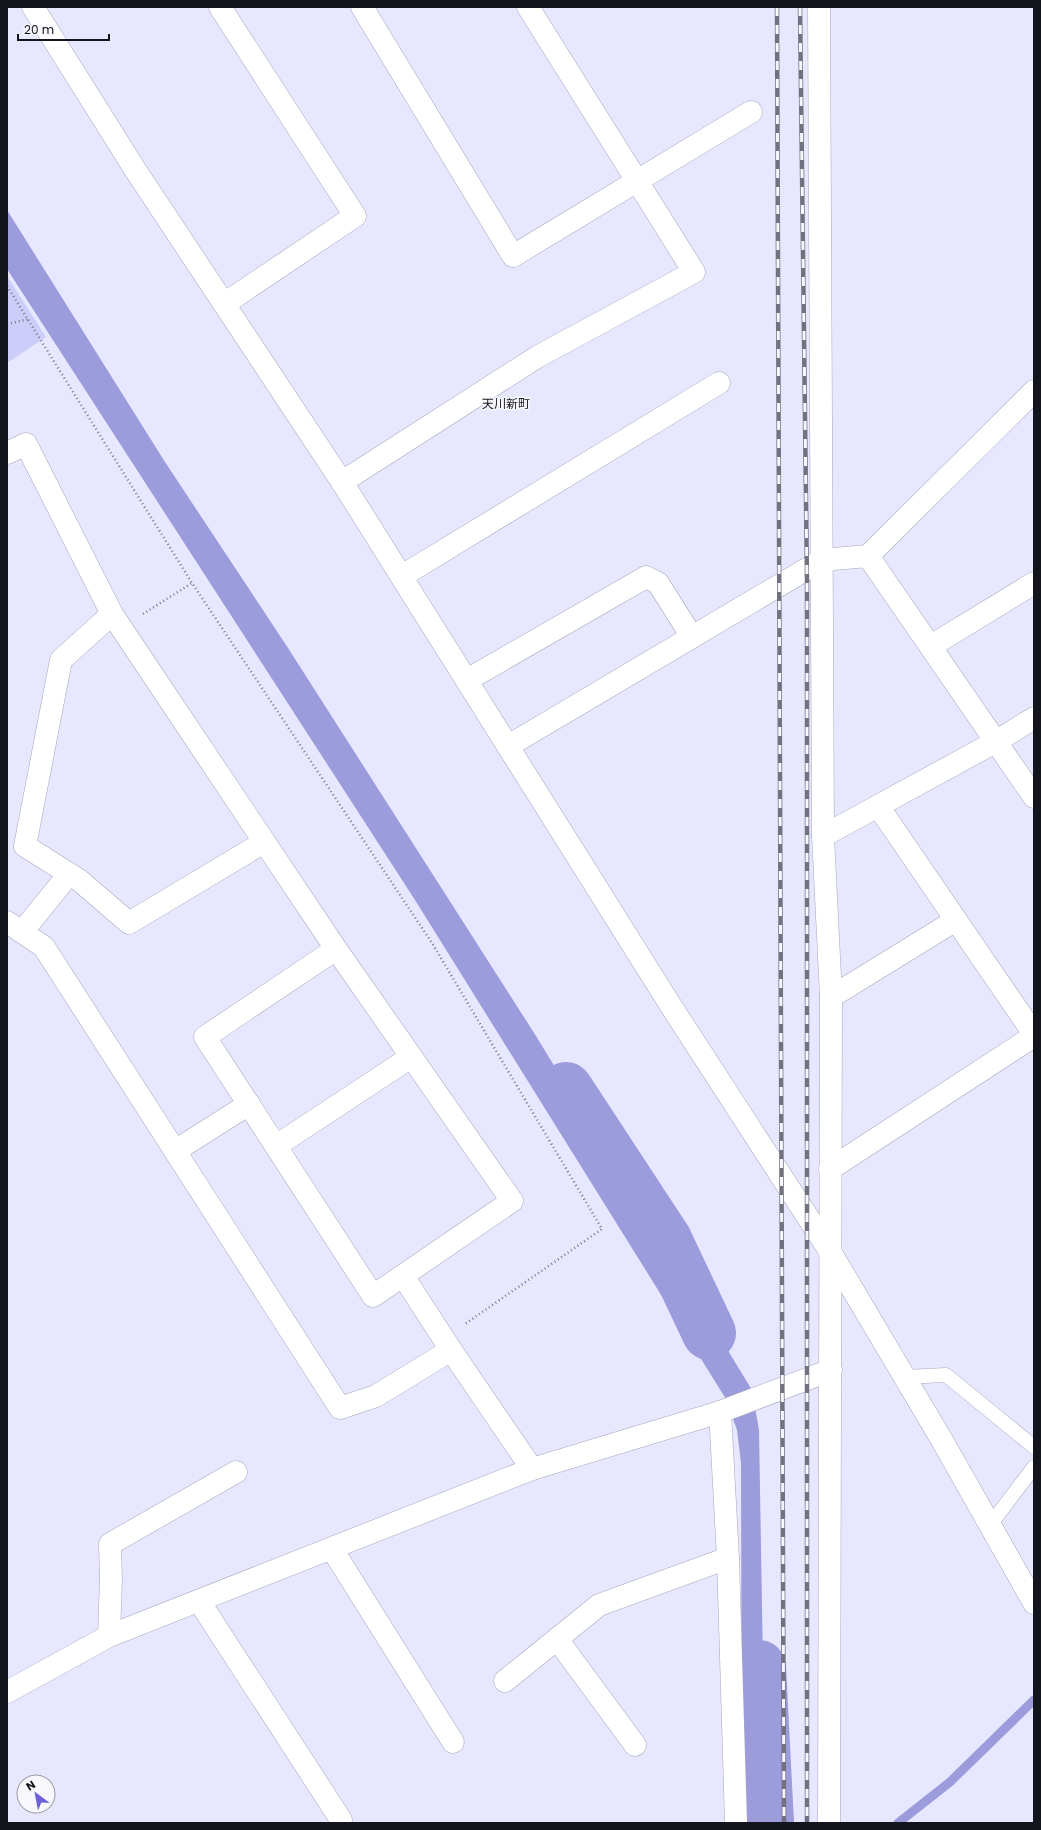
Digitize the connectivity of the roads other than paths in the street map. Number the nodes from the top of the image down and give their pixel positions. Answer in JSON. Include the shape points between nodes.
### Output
{"nodes":[{"id":1,"x":33,"y":7,"type":"edge"},
{"id":2,"x":220,"y":7,"type":"edge"},
{"id":3,"x":362,"y":7,"type":"edge"},
{"id":4,"x":528,"y":7,"type":"edge"},
{"id":5,"x":819,"y":7,"type":"edge"},
{"id":6,"x":751,"y":112,"type":"dead end"},
{"id":7,"x":638,"y":181,"type":"junction"},
{"id":8,"x":224,"y":304,"type":"junction"},
{"id":9,"x":719,"y":383,"type":"dead end"},
{"id":10,"x":1034,"y":391,"type":"edge"},
{"id":11,"x":7,"y":453,"type":"edge"},
{"id":12,"x":342,"y":482,"type":"junction"},
{"id":13,"x":868,"y":556,"type":"junction"},
{"id":14,"x":822,"y":560,"type":"junction"},
{"id":15,"x":402,"y":576,"type":"junction"},
{"id":16,"x":1034,"y":583,"type":"edge"},
{"id":17,"x":116,"y":621,"type":"junction"},
{"id":18,"x":692,"y":637,"type":"junction"},
{"id":19,"x":931,"y":646,"type":"junction"},
{"id":20,"x":467,"y":680,"type":"junction"},
{"id":21,"x":1034,"y":718,"type":"edge"},
{"id":22,"x":997,"y":741,"type":"junction"},
{"id":23,"x":508,"y":746,"type":"junction"},
{"id":24,"x":1034,"y":797,"type":"edge"},
{"id":25,"x":878,"y":806,"type":"junction"},
{"id":26,"x":824,"y":836,"type":"junction"},
{"id":27,"x":264,"y":842,"type":"junction"},
{"id":28,"x":69,"y":874,"type":"junction"},
{"id":29,"x":956,"y":920,"type":"junction"},
{"id":30,"x":14,"y":927,"type":"edge"},
{"id":31,"x":336,"y":949,"type":"junction"},
{"id":32,"x":831,"y":997,"type":"junction"},
{"id":33,"x":1034,"y":1035,"type":"edge"},
{"id":34,"x":411,"y":1057,"type":"junction"},
{"id":35,"x":248,"y":1104,"type":"junction"},
{"id":36,"x":276,"y":1146,"type":"junction"},
{"id":37,"x":175,"y":1151,"type":"junction"},
{"id":38,"x":830,"y":1169,"type":"junction"},
{"id":39,"x":831,"y":1253,"type":"junction"},
{"id":40,"x":402,"y":1276,"type":"junction"},
{"id":41,"x":447,"y":1345,"type":"junction"},
{"id":42,"x":831,"y":1370,"type":"junction"},
{"id":43,"x":904,"y":1377,"type":"junction"},
{"id":44,"x":720,"y":1412,"type":"junction"},
{"id":45,"x":1034,"y":1446,"type":"edge"},
{"id":46,"x":1034,"y":1467,"type":"edge"},
{"id":47,"x":532,"y":1469,"type":"junction"},
{"id":48,"x":236,"y":1472,"type":"dead end"},
{"id":49,"x":990,"y":1525,"type":"junction"},
{"id":50,"x":332,"y":1549,"type":"junction"},
{"id":51,"x":728,"y":1558,"type":"junction"},
{"id":52,"x":199,"y":1601,"type":"junction"},
{"id":53,"x":1034,"y":1603,"type":"edge"},
{"id":54,"x":109,"y":1636,"type":"junction"},
{"id":55,"x":557,"y":1639,"type":"junction"},
{"id":56,"x":505,"y":1681,"type":"dead end"},
{"id":57,"x":7,"y":1692,"type":"edge"},
{"id":58,"x":453,"y":1742,"type":"dead end"},
{"id":59,"x":635,"y":1745,"type":"dead end"},
{"id":60,"x":341,"y":1820,"type":"dead end"},
{"id":61,"x":736,"y":1823,"type":"edge"},
{"id":62,"x":829,"y":1823,"type":"edge"}],
"edges":[{"from":1,"to":8,"type":"street","via":[[136,171]]},
{"from":2,"to":8,"type":"street","via":[[355,216]]},
{"from":3,"to":7,"type":"street","via":[[513,256]]},
{"from":4,"to":7,"type":"street"},
{"from":5,"to":14,"type":"street"},
{"from":6,"to":7,"type":"street"},
{"from":7,"to":12,"type":"street","via":[[694,272],[537,357]]},
{"from":8,"to":12,"type":"street"},
{"from":9,"to":15,"type":"street"},
{"from":10,"to":13,"type":"street"},
{"from":11,"to":17,"type":"street","via":[[26,444]]},
{"from":12,"to":15,"type":"street"},
{"from":13,"to":14,"type":"street"},
{"from":13,"to":19,"type":"street"},
{"from":14,"to":18,"type":"street"},
{"from":14,"to":26,"type":"street"},
{"from":15,"to":20,"type":"street"},
{"from":16,"to":19,"type":"street"},
{"from":17,"to":27,"type":"street"},
{"from":17,"to":28,"type":"street","via":[[61,660],[25,846]]},
{"from":18,"to":20,"type":"street","via":[[658,583],[646,577]]},
{"from":18,"to":23,"type":"street"},
{"from":19,"to":22,"type":"street"},
{"from":20,"to":23,"type":"street"},
{"from":21,"to":22,"type":"street"},
{"from":22,"to":24,"type":"street"},
{"from":22,"to":25,"type":"street"},
{"from":23,"to":39,"type":"street","via":[[671,1006]]},
{"from":25,"to":26,"type":"street"},
{"from":25,"to":29,"type":"street"},
{"from":26,"to":32,"type":"street"},
{"from":27,"to":28,"type":"street","via":[[129,923],[80,880]]},
{"from":27,"to":31,"type":"street"},
{"from":28,"to":30,"type":"street"},
{"from":29,"to":32,"type":"street"},
{"from":29,"to":33,"type":"street"},
{"from":30,"to":37,"type":"street","via":[[44,947]]},
{"from":31,"to":34,"type":"street"},
{"from":31,"to":35,"type":"street","via":[[205,1037]]},
{"from":32,"to":38,"type":"street"},
{"from":33,"to":38,"type":"street"},
{"from":34,"to":36,"type":"street"},
{"from":34,"to":40,"type":"street","via":[[512,1201]]},
{"from":35,"to":36,"type":"street"},
{"from":35,"to":37,"type":"street"},
{"from":36,"to":40,"type":"street","via":[[373,1296]]},
{"from":37,"to":41,"type":"street","via":[[340,1408],[376,1396]]},
{"from":38,"to":39,"type":"street"},
{"from":39,"to":42,"type":"street"},
{"from":39,"to":43,"type":"street"},
{"from":40,"to":41,"type":"street"},
{"from":41,"to":47,"type":"street"},
{"from":42,"to":44,"type":"street"},
{"from":42,"to":62,"type":"street"},
{"from":43,"to":45,"type":"lane","via":[[946,1375]]},
{"from":43,"to":49,"type":"street"},
{"from":44,"to":47,"type":"street"},
{"from":44,"to":51,"type":"street"},
{"from":46,"to":49,"type":"lane"},
{"from":47,"to":50,"type":"street"},
{"from":48,"to":54,"type":"street","via":[[110,1544]]},
{"from":49,"to":53,"type":"street"},
{"from":50,"to":52,"type":"street"},
{"from":50,"to":58,"type":"street"},
{"from":51,"to":55,"type":"street","via":[[599,1605]]},
{"from":51,"to":61,"type":"street"},
{"from":52,"to":54,"type":"street"},
{"from":52,"to":60,"type":"street"},
{"from":54,"to":57,"type":"street"},
{"from":55,"to":56,"type":"street"},
{"from":55,"to":59,"type":"street"}]}
